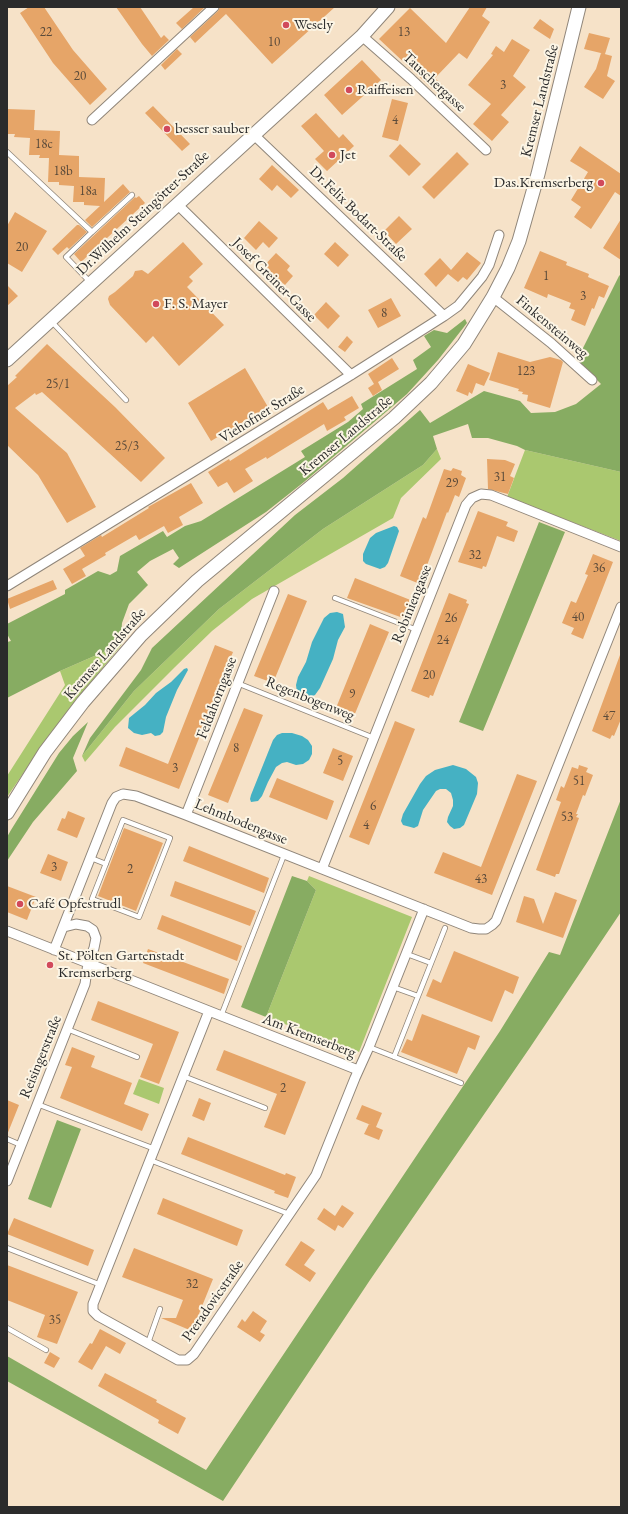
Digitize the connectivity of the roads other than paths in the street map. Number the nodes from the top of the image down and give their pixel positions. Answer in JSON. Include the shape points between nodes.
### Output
{"nodes":[{"id":1,"x":214,"y":7,"type":"edge"},
{"id":2,"x":388,"y":7,"type":"edge"},
{"id":3,"x":579,"y":7,"type":"edge"},
{"id":4,"x":362,"y":36,"type":"junction"},
{"id":5,"x":92,"y":120,"type":"dead end"},
{"id":6,"x":253,"y":134,"type":"junction"},
{"id":7,"x":486,"y":150,"type":"dead end"},
{"id":8,"x":7,"y":152,"type":"edge"},
{"id":9,"x":132,"y":195,"type":"dead end"},
{"id":10,"x":177,"y":204,"type":"junction"},
{"id":11,"x":92,"y":232,"type":"junction"},
{"id":12,"x":499,"y":235,"type":"dead end"},
{"id":13,"x":91,"y":283,"type":"junction"},
{"id":14,"x":493,"y":297,"type":"junction"},
{"id":15,"x":444,"y":316,"type":"junction"},
{"id":16,"x":51,"y":320,"type":"junction"},
{"id":17,"x":7,"y":360,"type":"edge"},
{"id":18,"x":351,"y":375,"type":"junction"},
{"id":19,"x":592,"y":380,"type":"dead end"},
{"id":20,"x":126,"y":400,"type":"dead end"},
{"id":21,"x":621,"y":547,"type":"edge"},
{"id":22,"x":7,"y":586,"type":"edge"},
{"id":23,"x":274,"y":591,"type":"dead end"},
{"id":24,"x":335,"y":598,"type":"dead end"},
{"id":25,"x":621,"y":607,"type":"edge"},
{"id":26,"x":417,"y":630,"type":"junction"},
{"id":27,"x":237,"y":684,"type":"junction"},
{"id":28,"x":374,"y":738,"type":"junction"},
{"id":29,"x":7,"y":813,"type":"edge"},
{"id":30,"x":186,"y":815,"type":"junction"},
{"id":31,"x":284,"y":855,"type":"junction"},
{"id":32,"x":91,"y":858,"type":"junction"},
{"id":33,"x":106,"y":864,"type":"junction"},
{"id":34,"x":322,"y":869,"type":"junction"},
{"id":35,"x":424,"y":909,"type":"junction"},
{"id":36,"x":64,"y":927,"type":"junction"},
{"id":37,"x":445,"y":928,"type":"dead end"},
{"id":38,"x":7,"y":931,"type":"edge"},
{"id":39,"x":54,"y":950,"type":"junction"},
{"id":40,"x":407,"y":954,"type":"junction"},
{"id":41,"x":88,"y":963,"type":"junction"},
{"id":42,"x":431,"y":963,"type":"junction"},
{"id":43,"x":393,"y":987,"type":"junction"},
{"id":44,"x":418,"y":996,"type":"junction"},
{"id":45,"x":209,"y":1012,"type":"junction"},
{"id":46,"x":221,"y":1016,"type":"junction"},
{"id":47,"x":67,"y":1029,"type":"junction"},
{"id":48,"x":369,"y":1048,"type":"junction"},
{"id":49,"x":137,"y":1057,"type":"dead end"},
{"id":50,"x":394,"y":1057,"type":"junction"},
{"id":51,"x":358,"y":1070,"type":"junction"},
{"id":52,"x":183,"y":1076,"type":"junction"},
{"id":53,"x":461,"y":1083,"type":"dead end"},
{"id":54,"x":37,"y":1104,"type":"junction"},
{"id":55,"x":265,"y":1108,"type":"dead end"},
{"id":56,"x":7,"y":1139,"type":"edge"},
{"id":57,"x":21,"y":1145,"type":"junction"},
{"id":58,"x":154,"y":1149,"type":"junction"},
{"id":59,"x":150,"y":1160,"type":"junction"},
{"id":60,"x":7,"y":1181,"type":"edge"},
{"id":61,"x":289,"y":1214,"type":"junction"},
{"id":62,"x":7,"y":1248,"type":"edge"},
{"id":63,"x":101,"y":1285,"type":"junction"},
{"id":64,"x":160,"y":1309,"type":"dead end"},
{"id":65,"x":7,"y":1328,"type":"edge"},
{"id":66,"x":148,"y":1343,"type":"junction"},
{"id":67,"x":46,"y":1350,"type":"dead end"}],
"edges":[{"from":1,"to":5,"type":"street"},
{"from":2,"to":4,"type":"main road","name":"Dr.Wilhelm Steingötter-Straße"},
{"from":3,"to":14,"type":"main road","name":"Kremser Landstraße","via":[[529,210],[508,268]]},
{"from":4,"to":6,"type":"main road","name":"Dr.Wilhelm Steingötter-Straße"},
{"from":4,"to":7,"type":"street","name":"Tauschergasse"},
{"from":6,"to":10,"type":"main road","name":"Dr.Wilhelm Steingötter-Straße"},
{"from":6,"to":15,"type":"street","name":"Dr.Felix Bodart-Straße"},
{"from":8,"to":11,"type":"lane"},
{"from":9,"to":11,"type":"lane"},
{"from":10,"to":13,"type":"main road","name":"Dr.Wilhelm Steingötter-Straße"},
{"from":10,"to":18,"type":"street","name":"Josef Greiner-Gasse"},
{"from":11,"to":13,"type":"lane","via":[[66,257]]},
{"from":12,"to":15,"type":"street","name":"Viehofner Straße","via":[[482,277],[458,306]]},
{"from":13,"to":16,"type":"main road","name":"Dr.Wilhelm Steingötter-Straße"},
{"from":14,"to":19,"type":"street","name":"Finkensteinweg","via":[[551,343]]},
{"from":14,"to":29,"type":"main road","name":"Kremser Landstraße","via":[[480,321],[459,350],[414,400],[197,580],[141,635],[78,708],[45,752]]},
{"from":15,"to":18,"type":"street","name":"Viehofner Straße"},
{"from":16,"to":17,"type":"main road","name":"Dr.Wilhelm Steingötter-Straße"},
{"from":16,"to":20,"type":"lane"},
{"from":18,"to":22,"type":"street","name":"Viehofner Straße"},
{"from":21,"to":26,"type":"street","name":"Robiniengasse","via":[[492,495],[481,494],[472,498],[466,505]]},
{"from":23,"to":27,"type":"street","name":"Feldahorngasse"},
{"from":24,"to":26,"type":"lane"},
{"from":25,"to":35,"type":"street","name":"Lehmbodengasse","via":[[496,921],[486,929],[472,928]]},
{"from":26,"to":28,"type":"street","name":"Robiniengasse"},
{"from":27,"to":28,"type":"lane","name":"Regenbogenweg"},
{"from":27,"to":30,"type":"street","name":"Feldahorngasse"},
{"from":28,"to":34,"type":"street","name":"Robiniengasse"},
{"from":30,"to":31,"type":"street","name":"Lehmbodengasse"},
{"from":30,"to":32,"type":"street","name":"Lehmbodengasse","via":[[136,796],[123,794],[116,797]]},
{"from":31,"to":34,"type":"street","name":"Lehmbodengasse"},
{"from":31,"to":46,"type":"lane"},
{"from":32,"to":33,"type":"lane"},
{"from":32,"to":36,"type":"street","name":"Lehmbodengasse"},
{"from":33,"to":33,"type":"lane","via":[[123,820],[170,838],[139,917],[92,899]]},
{"from":34,"to":35,"type":"street","name":"Lehmbodengasse"},
{"from":35,"to":40,"type":"street","name":"Am Kremserberg"},
{"from":36,"to":39,"type":"street"},
{"from":36,"to":41,"type":"street","via":[[76,924],[93,930],[96,938]]},
{"from":37,"to":42,"type":"lane"},
{"from":38,"to":39,"type":"street","name":"Am Kremserberg"},
{"from":39,"to":41,"type":"street","name":"Am Kremserberg"},
{"from":40,"to":42,"type":"lane"},
{"from":40,"to":43,"type":"street","name":"Am Kremserberg"},
{"from":41,"to":45,"type":"street","name":"Am Kremserberg"},
{"from":41,"to":47,"type":"street","name":"Reisingerstraße","via":[[85,984]]},
{"from":42,"to":44,"type":"lane"},
{"from":43,"to":44,"type":"lane"},
{"from":43,"to":48,"type":"street","name":"Am Kremserberg"},
{"from":44,"to":50,"type":"lane"},
{"from":45,"to":46,"type":"street","name":"Am Kremserberg"},
{"from":45,"to":52,"type":"street","name":"Preradovicstraße"},
{"from":46,"to":51,"type":"street","name":"Am Kremserberg"},
{"from":47,"to":49,"type":"lane"},
{"from":47,"to":54,"type":"street","name":"Reisingerstraße"},
{"from":48,"to":50,"type":"lane"},
{"from":48,"to":51,"type":"street","name":"Am Kremserberg"},
{"from":50,"to":53,"type":"lane"},
{"from":51,"to":61,"type":"street","name":"Preradovicstraße","via":[[316,1175]]},
{"from":52,"to":55,"type":"lane"},
{"from":52,"to":58,"type":"street","name":"Preradovicstraße"},
{"from":54,"to":57,"type":"street","name":"Reisingerstraße"},
{"from":54,"to":58,"type":"lane"},
{"from":56,"to":57,"type":"lane"},
{"from":57,"to":60,"type":"street","name":"Reisingerstraße"},
{"from":58,"to":59,"type":"street","name":"Preradovicstraße"},
{"from":59,"to":61,"type":"lane"},
{"from":59,"to":63,"type":"street","name":"Preradovicstraße"},
{"from":61,"to":66,"type":"street","name":"Preradovicstraße","via":[[194,1354],[187,1360],[178,1360]]},
{"from":62,"to":63,"type":"lane"},
{"from":63,"to":66,"type":"street","name":"Preradovicstraße","via":[[93,1304],[93,1311]]},
{"from":64,"to":66,"type":"lane"},
{"from":65,"to":67,"type":"lane"}]}
